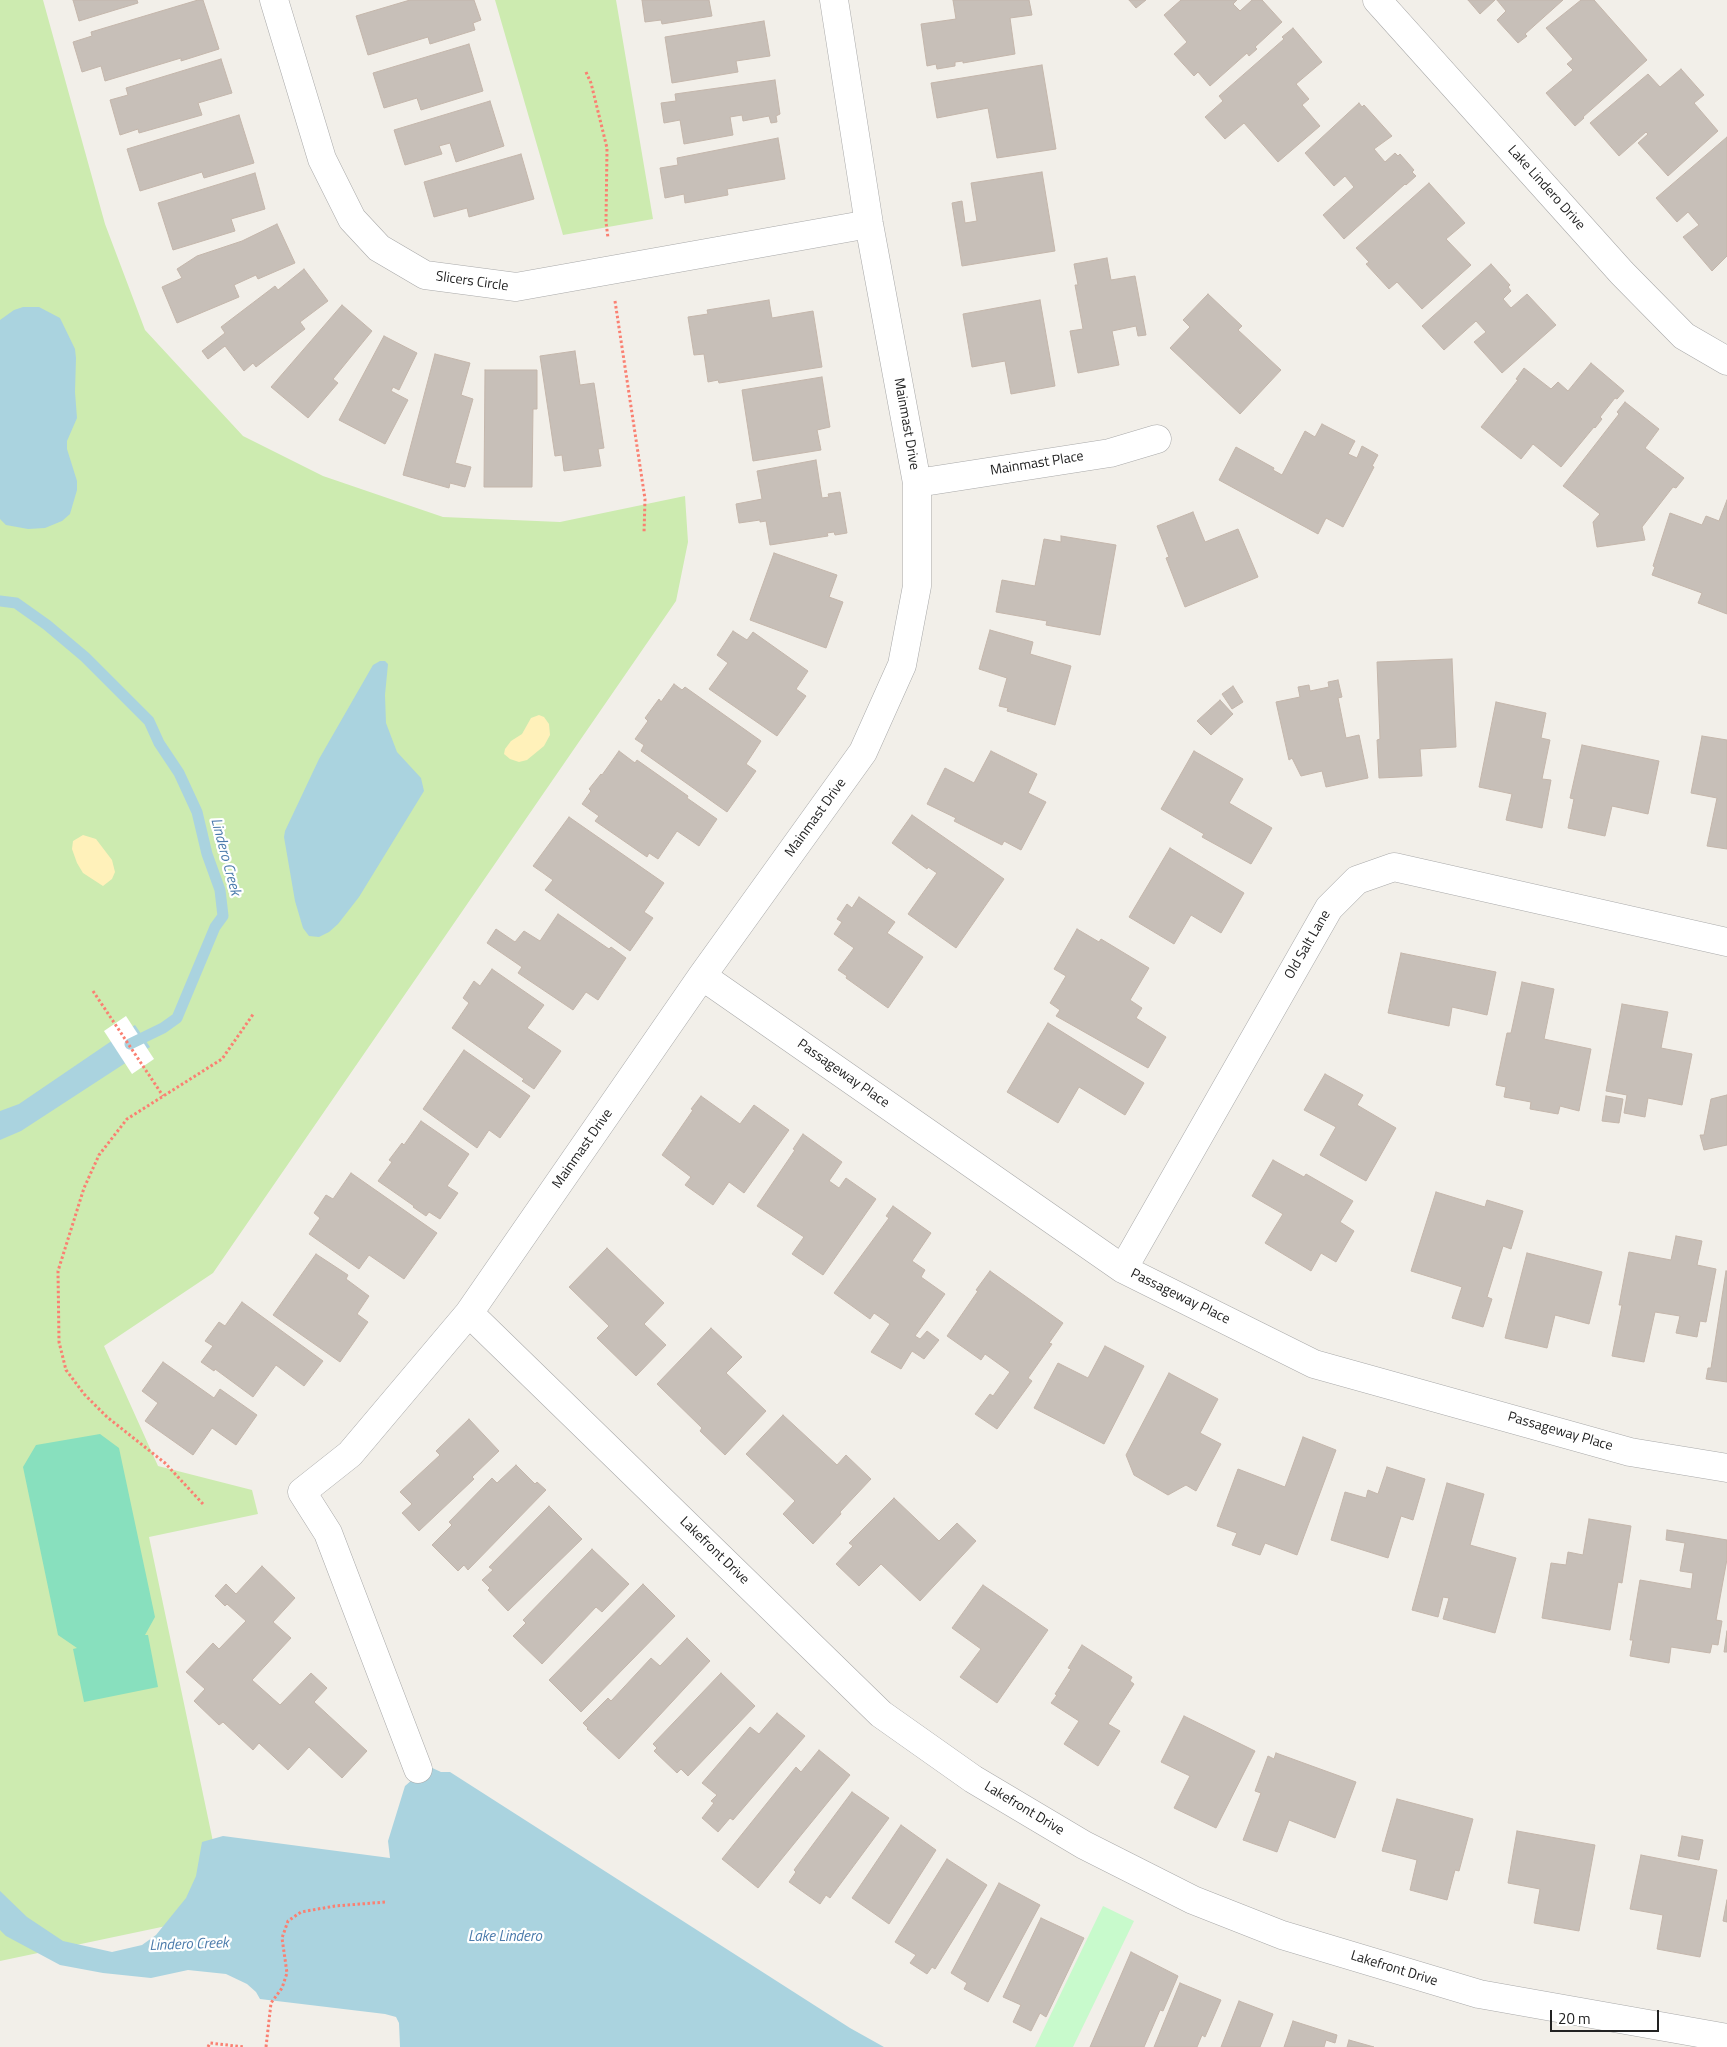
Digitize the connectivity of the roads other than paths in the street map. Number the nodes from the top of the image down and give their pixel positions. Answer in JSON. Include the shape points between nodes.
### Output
{"nodes":[{"id":1,"x":274,"y":0,"type":"edge"},
{"id":2,"x":834,"y":0,"type":"edge"},
{"id":3,"x":1377,"y":0,"type":"edge"},
{"id":4,"x":869,"y":224,"type":"junction"},
{"id":5,"x":1727,"y":361,"type":"edge"},
{"id":6,"x":1157,"y":439,"type":"dead end"},
{"id":7,"x":916,"y":483,"type":"junction"},
{"id":8,"x":1727,"y":942,"type":"edge"},
{"id":9,"x":702,"y":976,"type":"junction"},
{"id":10,"x":1123,"y":1269,"type":"junction"},
{"id":11,"x":469,"y":1313,"type":"junction"},
{"id":12,"x":1727,"y":1468,"type":"edge"},
{"id":13,"x":418,"y":1769,"type":"dead end"},
{"id":14,"x":1727,"y":2038,"type":"edge"}],
"edges":[{"from":1,"to":4,"type":"street","name":"Slicers Circle","via":[[322,159],[352,219],[379,248],[425,275],[516,288]]},
{"from":2,"to":4,"type":"street","name":"Mainmast Drive"},
{"from":3,"to":5,"type":"street","name":"Lake Lindero Drive","via":[[1622,273],[1684,336]]},
{"from":4,"to":7,"type":"street","name":"Mainmast Drive"},
{"from":6,"to":7,"type":"street","name":"Mainmast Place","via":[[1110,453]]},
{"from":7,"to":9,"type":"street","name":"Mainmast Drive","via":[[917,586],[902,665],[863,752]]},
{"from":8,"to":10,"type":"street","name":"Old Salt Lane","via":[[1394,867],[1357,880],[1328,908]]},
{"from":9,"to":10,"type":"street","name":"Passageway Place"},
{"from":9,"to":11,"type":"street","name":"Mainmast Drive"},
{"from":10,"to":12,"type":"street","name":"Passageway Place","via":[[1314,1364],[1630,1452]]},
{"from":11,"to":13,"type":"street","name":"Mainmast Drive","via":[[350,1454],[302,1492],[328,1533]]},
{"from":11,"to":14,"type":"street","name":"Lakefront Drive","via":[[881,1714],[973,1779],[1084,1845],[1193,1900],[1282,1935],[1479,1994]]}]}
